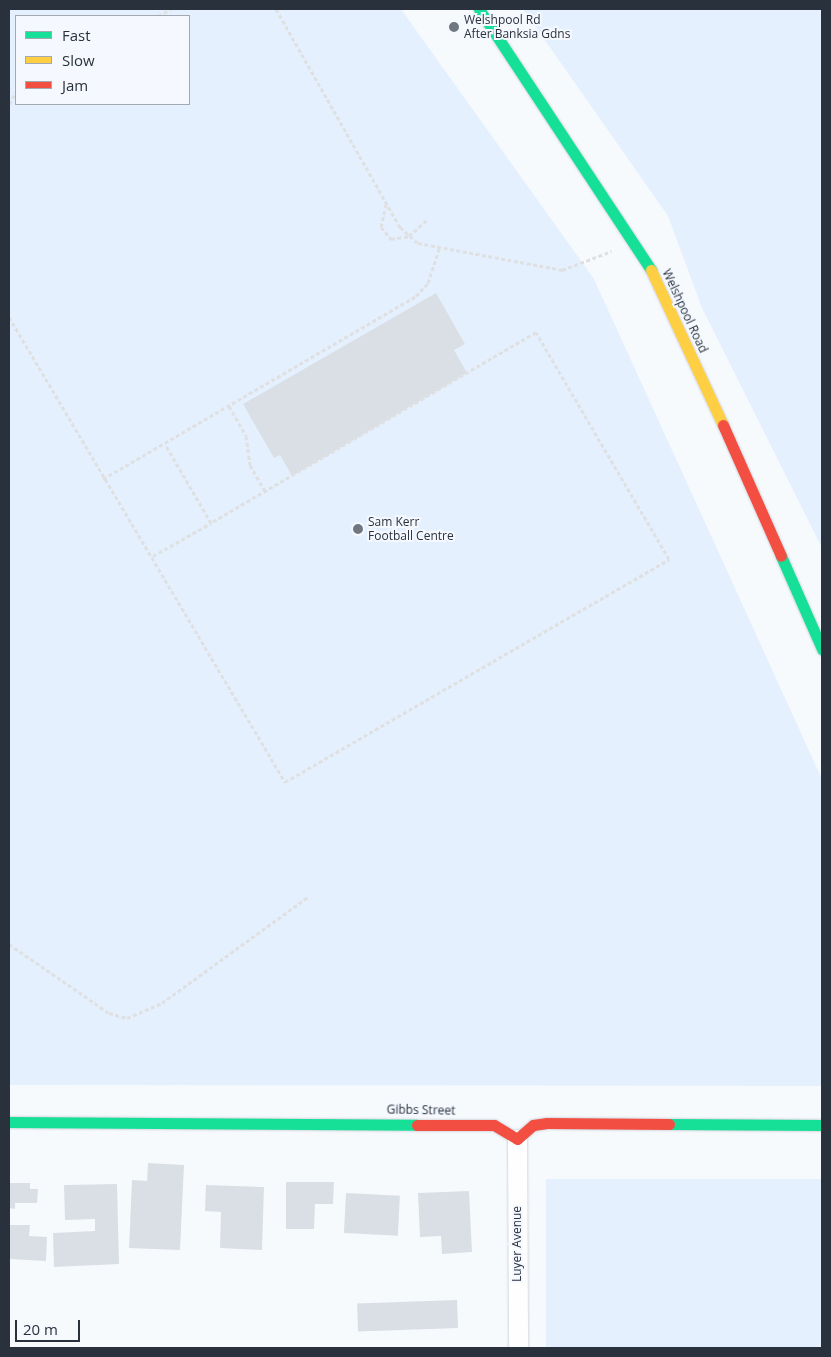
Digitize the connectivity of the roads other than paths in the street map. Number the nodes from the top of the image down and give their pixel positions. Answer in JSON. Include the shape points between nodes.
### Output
{"nodes":[{"id":1,"x":479,"y":9,"type":"edge"},
{"id":2,"x":822,"y":650,"type":"edge"},
{"id":3,"x":9,"y":1122,"type":"edge"},
{"id":4,"x":822,"y":1125,"type":"edge"},
{"id":5,"x":517,"y":1140,"type":"junction"},
{"id":6,"x":518,"y":1348,"type":"edge"}],
"edges":[{"from":1,"to":2,"type":"street","name":"Welshpool Road","via":[[636,242],[668,302]]},
{"from":3,"to":5,"type":"street","name":"Gibbs Street","via":[[494,1125]]},
{"from":4,"to":5,"type":"street","via":[[547,1123],[533,1125]]},
{"from":5,"to":6,"type":"street","name":"Luyer Avenue"}]}
